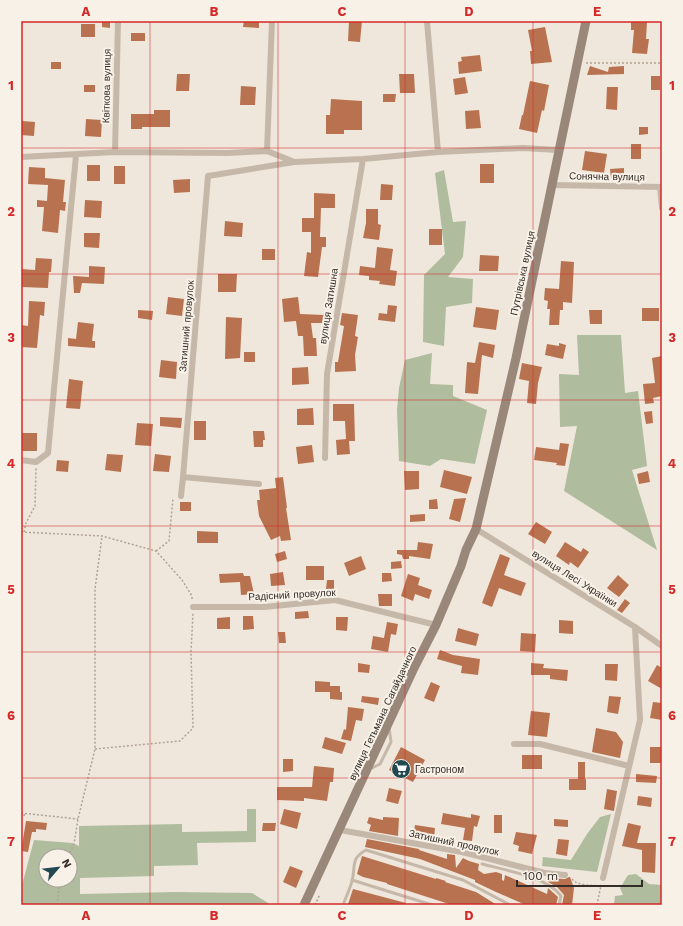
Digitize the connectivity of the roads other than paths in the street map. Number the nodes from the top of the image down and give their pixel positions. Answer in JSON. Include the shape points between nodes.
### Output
{"nodes":[{"id":1,"x":118,"y":21,"type":"edge"},
{"id":2,"x":272,"y":21,"type":"edge"},
{"id":3,"x":427,"y":21,"type":"edge"},
{"id":4,"x":586,"y":21,"type":"edge"},
{"id":5,"x":558,"y":150,"type":"junction"},
{"id":6,"x":267,"y":151,"type":"junction"},
{"id":7,"x":115,"y":152,"type":"junction"},
{"id":8,"x":438,"y":152,"type":"junction"},
{"id":9,"x":76,"y":155,"type":"junction"},
{"id":10,"x":21,"y":157,"type":"edge"},
{"id":11,"x":363,"y":159,"type":"junction"},
{"id":12,"x":294,"y":162,"type":"junction"},
{"id":13,"x":551,"y":185,"type":"junction"},
{"id":14,"x":661,"y":187,"type":"edge"},
{"id":15,"x":662,"y":208,"type":"edge"},
{"id":16,"x":325,"y":458,"type":"dead end"},
{"id":17,"x":21,"y":460,"type":"edge"},
{"id":18,"x":183,"y":477,"type":"junction"},
{"id":19,"x":259,"y":484,"type":"dead end"},
{"id":20,"x":181,"y":496,"type":"road end"},
{"id":21,"x":476,"y":529,"type":"junction"},
{"id":22,"x":193,"y":607,"type":"road end"},
{"id":23,"x":436,"y":625,"type":"junction"},
{"id":24,"x":635,"y":627,"type":"junction"},
{"id":25,"x":662,"y":646,"type":"edge"},
{"id":26,"x":514,"y":744,"type":"dead end"},
{"id":27,"x":629,"y":766,"type":"junction"},
{"id":28,"x":340,"y":830,"type":"junction"},
{"id":29,"x":482,"y":864,"type":"dead end"},
{"id":30,"x":565,"y":875,"type":"road end"},
{"id":31,"x":602,"y":878,"type":"road end"},
{"id":32,"x":352,"y":880,"type":"junction"},
{"id":33,"x":304,"y":905,"type":"edge"},
{"id":34,"x":343,"y":905,"type":"edge"},
{"id":35,"x":432,"y":905,"type":"edge"},
{"id":36,"x":510,"y":905,"type":"edge"},
{"id":37,"x":559,"y":905,"type":"edge"}],
"edges":[{"from":1,"to":7,"type":"street","name":"Квіткова вулиця"},
{"from":2,"to":6,"type":"street"},
{"from":3,"to":8,"type":"street"},
{"from":4,"to":5,"type":"main road","name":"Путрівська вулиця"},
{"from":5,"to":8,"type":"street","via":[[523,148]]},
{"from":5,"to":13,"type":"main road","name":"Путрівська вулиця"},
{"from":6,"to":7,"type":"street"},
{"from":6,"to":12,"type":"street"},
{"from":7,"to":9,"type":"street"},
{"from":8,"to":11,"type":"street"},
{"from":9,"to":10,"type":"street"},
{"from":9,"to":17,"type":"street","via":[[48,453],[36,462]]},
{"from":11,"to":12,"type":"street"},
{"from":11,"to":16,"type":"street","name":"вулиця Затишна","via":[[327,374]]},
{"from":12,"to":18,"type":"street","name":"Затишний провулок","via":[[208,176]]},
{"from":13,"to":14,"type":"street","name":"Сонячна вулиця"},
{"from":13,"to":21,"type":"main road","name":"Путрівська вулиця","via":[[516,358]]},
{"from":14,"to":15,"type":"street"},
{"from":18,"to":19,"type":"street"},
{"from":18,"to":20,"type":"street"},
{"from":21,"to":23,"type":"main road","name":"вулиця Гетьмана Сагайдачного"},
{"from":21,"to":24,"type":"street","name":"вулиця Лесі Українки"},
{"from":22,"to":23,"type":"street","name":"Радісний провулок","via":[[264,607],[335,600]]},
{"from":23,"to":28,"type":"main road","name":"вулиця Гетьмана Сагайдачного","via":[[412,670]]},
{"from":24,"to":25,"type":"street","name":"вулиця Лесі Українки"},
{"from":24,"to":27,"type":"street","via":[[640,720]]},
{"from":26,"to":27,"type":"street","via":[[540,744]]},
{"from":27,"to":31,"type":"street"},
{"from":28,"to":30,"type":"street","name":"Затишний провулок","via":[[462,852],[545,873]]},
{"from":28,"to":33,"type":"main road","name":"вулиця Гетьмана Сагайдачного"},
{"from":29,"to":37,"type":"lane","via":[[525,875],[556,889],[561,896]]},
{"from":32,"to":34,"type":"lane"},
{"from":32,"to":35,"type":"lane"},
{"from":32,"to":36,"type":"lane","via":[[354,862],[358,855],[366,850],[463,880]]}]}
